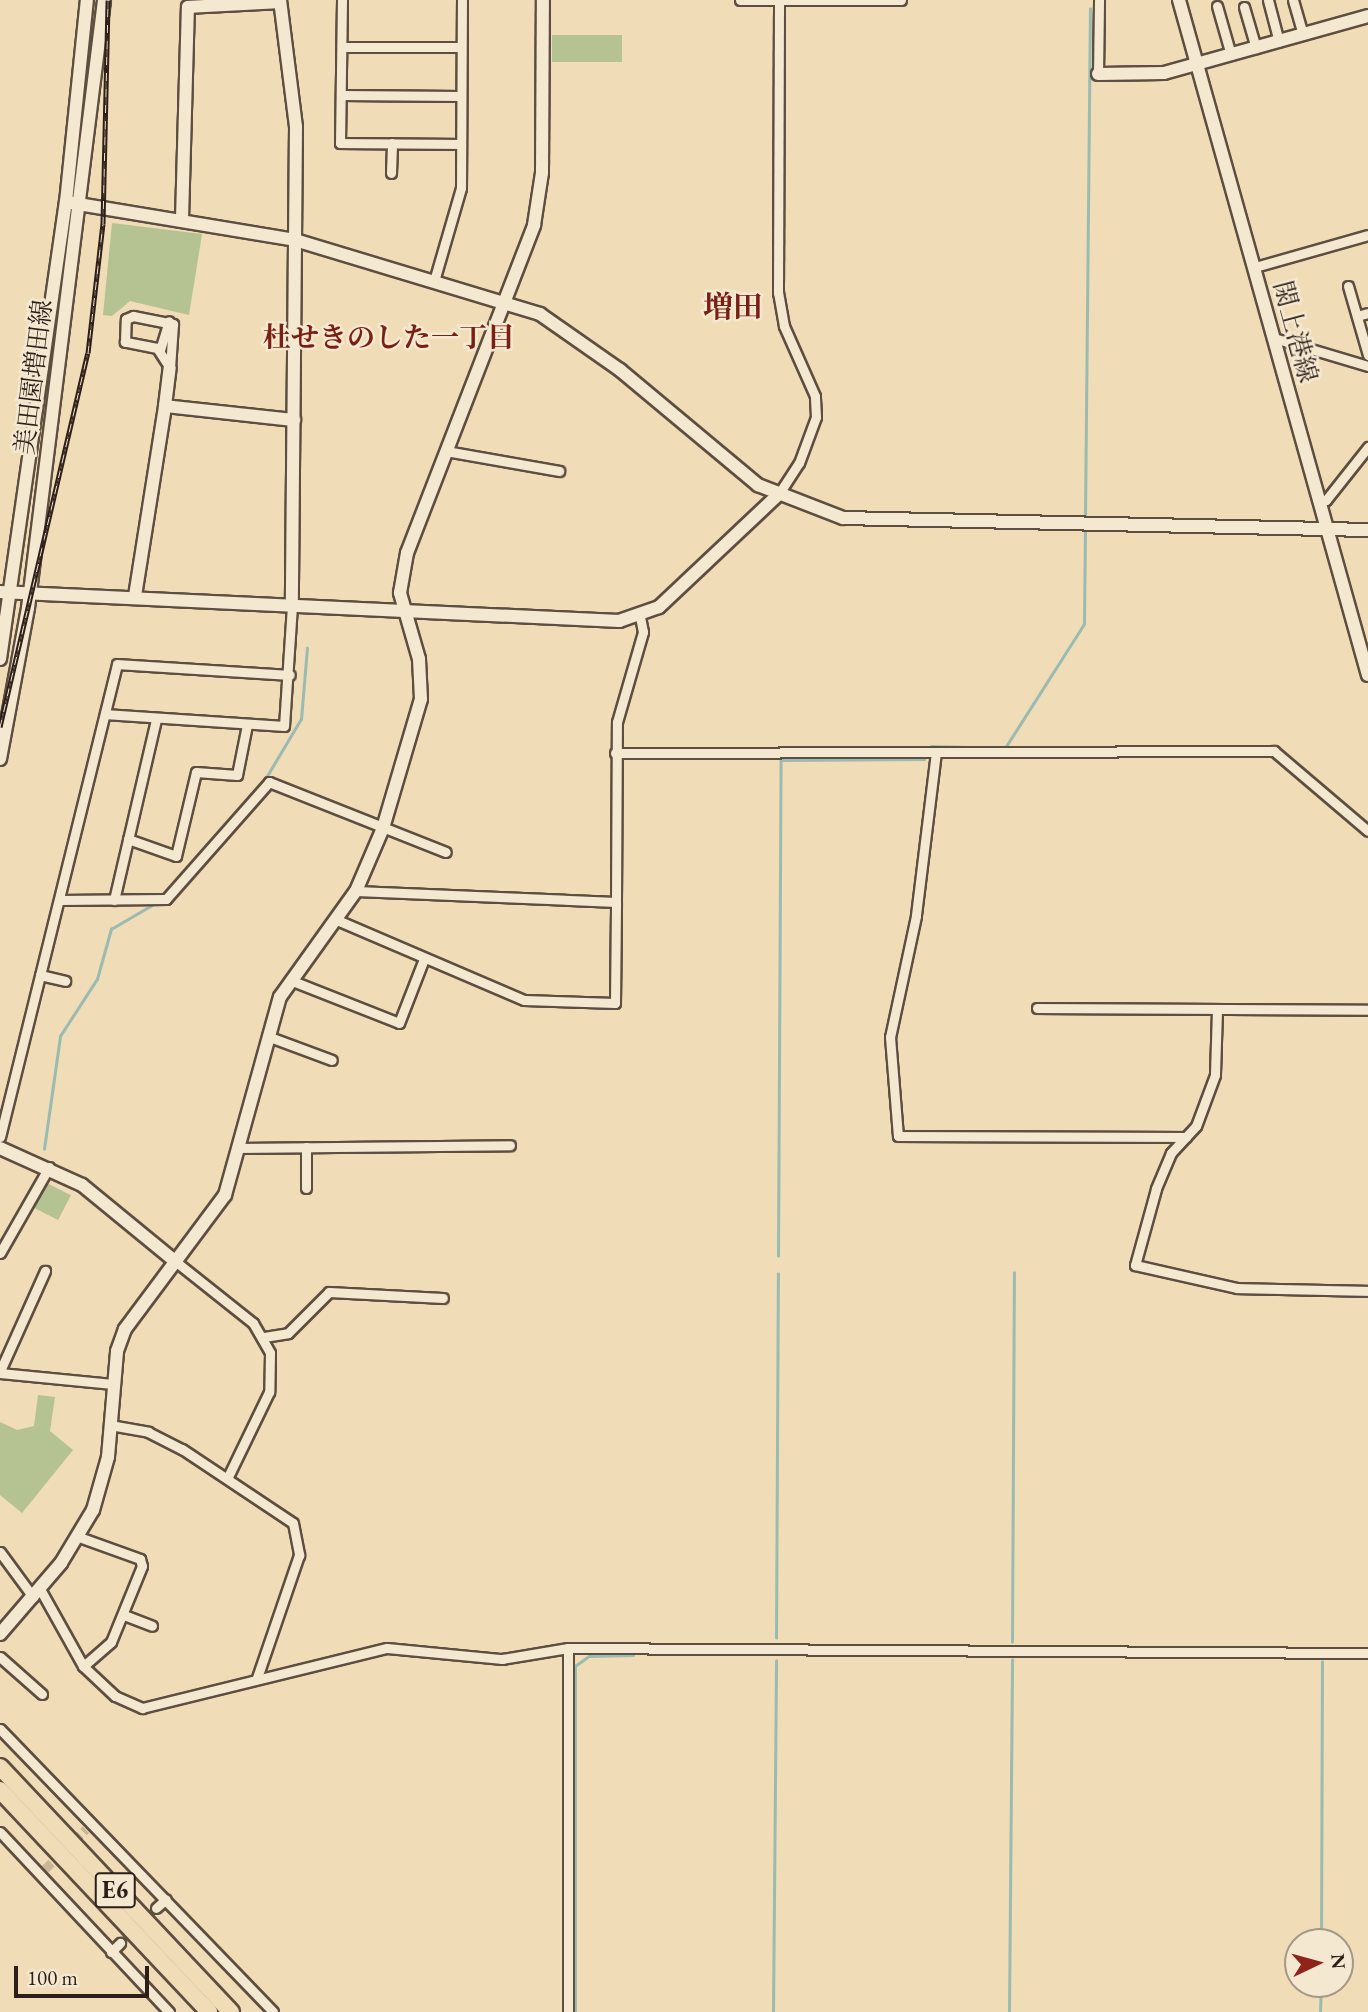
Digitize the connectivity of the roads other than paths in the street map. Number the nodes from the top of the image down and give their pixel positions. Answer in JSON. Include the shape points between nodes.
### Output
{"nodes":[{"id":1,"x":87,"y":0,"type":"edge"},
{"id":2,"x":104,"y":0,"type":"edge"},
{"id":3,"x":341,"y":0,"type":"edge"},
{"id":4,"x":462,"y":0,"type":"edge"},
{"id":5,"x":543,"y":0,"type":"edge"},
{"id":6,"x":740,"y":0,"type":"edge"},
{"id":7,"x":779,"y":0,"type":"edge"},
{"id":8,"x":901,"y":0,"type":"edge"},
{"id":9,"x":1099,"y":0,"type":"edge"},
{"id":10,"x":1268,"y":0,"type":"edge"},
{"id":11,"x":1293,"y":0,"type":"edge"},
{"id":12,"x":280,"y":1,"type":"edge"},
{"id":13,"x":1179,"y":2,"type":"edge"},
{"id":14,"x":1217,"y":6,"type":"dead end"},
{"id":15,"x":1244,"y":7,"type":"dead end"},
{"id":16,"x":1368,"y":16,"type":"edge"},
{"id":17,"x":1303,"y":35,"type":"junction"},
{"id":18,"x":1279,"y":41,"type":"junction"},
{"id":19,"x":342,"y":47,"type":"junction"},
{"id":20,"x":461,"y":47,"type":"junction"},
{"id":21,"x":1256,"y":48,"type":"junction"},
{"id":22,"x":1231,"y":55,"type":"junction"},
{"id":23,"x":1197,"y":65,"type":"junction"},
{"id":24,"x":1098,"y":74,"type":"joint"},
{"id":25,"x":341,"y":95,"type":"junction"},
{"id":26,"x":460,"y":96,"type":"junction"},
{"id":27,"x":392,"y":143,"type":"junction"},
{"id":28,"x":461,"y":144,"type":"junction"},
{"id":29,"x":391,"y":173,"type":"dead end"},
{"id":30,"x":72,"y":203,"type":"junction"},
{"id":31,"x":182,"y":219,"type":"junction"},
{"id":32,"x":1368,"y":235,"type":"edge"},
{"id":33,"x":295,"y":240,"type":"junction"},
{"id":34,"x":1255,"y":267,"type":"junction"},
{"id":35,"x":434,"y":281,"type":"junction"},
{"id":36,"x":1348,"y":286,"type":"dead end"},
{"id":37,"x":506,"y":302,"type":"junction"},
{"id":38,"x":1368,"y":313,"type":"edge"},
{"id":39,"x":1357,"y":316,"type":"junction"},
{"id":40,"x":169,"y":321,"type":"junction"},
{"id":41,"x":1273,"y":338,"type":"junction"},
{"id":42,"x":160,"y":350,"type":"junction"},
{"id":43,"x":1368,"y":355,"type":"edge"},
{"id":44,"x":1368,"y":366,"type":"edge"},
{"id":45,"x":170,"y":368,"type":"junction"},
{"id":46,"x":164,"y":406,"type":"junction"},
{"id":47,"x":294,"y":421,"type":"junction"},
{"id":48,"x":1368,"y":447,"type":"edge"},
{"id":49,"x":446,"y":451,"type":"junction"},
{"id":50,"x":559,"y":471,"type":"dead end"},
{"id":51,"x":778,"y":495,"type":"junction"},
{"id":52,"x":1318,"y":502,"type":"junction"},
{"id":53,"x":1368,"y":530,"type":"edge"},
{"id":54,"x":1327,"y":532,"type":"junction"},
{"id":55,"x":6,"y":592,"type":"edge"},
{"id":56,"x":30,"y":593,"type":"junction"},
{"id":57,"x":135,"y":596,"type":"junction"},
{"id":58,"x":292,"y":604,"type":"junction"},
{"id":59,"x":403,"y":610,"type":"junction"},
{"id":60,"x":640,"y":617,"type":"junction"},
{"id":61,"x":0,"y":659,"type":"edge"},
{"id":62,"x":290,"y":675,"type":"junction"},
{"id":63,"x":1368,"y":675,"type":"edge"},
{"id":64,"x":105,"y":714,"type":"junction"},
{"id":65,"x":156,"y":719,"type":"junction"},
{"id":66,"x":247,"y":725,"type":"junction"},
{"id":67,"x":936,"y":752,"type":"junction"},
{"id":68,"x":615,"y":753,"type":"junction"},
{"id":69,"x":0,"y":759,"type":"edge"},
{"id":70,"x":383,"y":828,"type":"junction"},
{"id":71,"x":1368,"y":831,"type":"edge"},
{"id":72,"x":128,"y":839,"type":"junction"},
{"id":73,"x":446,"y":852,"type":"dead end"},
{"id":74,"x":356,"y":891,"type":"junction"},
{"id":75,"x":59,"y":900,"type":"junction"},
{"id":76,"x":114,"y":900,"type":"junction"},
{"id":77,"x":616,"y":902,"type":"junction"},
{"id":78,"x":337,"y":920,"type":"junction"},
{"id":79,"x":424,"y":959,"type":"junction"},
{"id":80,"x":40,"y":975,"type":"junction"},
{"id":81,"x":290,"y":980,"type":"junction"},
{"id":82,"x":65,"y":981,"type":"dead end"},
{"id":83,"x":1037,"y":1008,"type":"dead end"},
{"id":84,"x":1217,"y":1010,"type":"junction"},
{"id":85,"x":1368,"y":1010,"type":"edge"},
{"id":86,"x":267,"y":1036,"type":"junction"},
{"id":87,"x":332,"y":1060,"type":"dead end"},
{"id":88,"x":0,"y":1137,"type":"edge"},
{"id":89,"x":1186,"y":1137,"type":"junction"},
{"id":90,"x":510,"y":1145,"type":"dead end"},
{"id":91,"x":306,"y":1147,"type":"junction"},
{"id":92,"x":241,"y":1148,"type":"junction"},
{"id":93,"x":0,"y":1149,"type":"edge"},
{"id":94,"x":49,"y":1167,"type":"junction"},
{"id":95,"x":306,"y":1188,"type":"dead end"},
{"id":96,"x":0,"y":1254,"type":"edge"},
{"id":97,"x":175,"y":1261,"type":"junction"},
{"id":98,"x":45,"y":1271,"type":"dead end"},
{"id":99,"x":1368,"y":1292,"type":"edge"},
{"id":100,"x":443,"y":1297,"type":"dead end"},
{"id":101,"x":264,"y":1337,"type":"junction"},
{"id":102,"x":0,"y":1372,"type":"edge"},
{"id":103,"x":113,"y":1384,"type":"junction"},
{"id":104,"x":110,"y":1425,"type":"junction"},
{"id":105,"x":228,"y":1477,"type":"junction"},
{"id":106,"x":79,"y":1537,"type":"junction"},
{"id":107,"x":0,"y":1552,"type":"edge"},
{"id":108,"x":36,"y":1593,"type":"junction"},
{"id":109,"x":124,"y":1615,"type":"junction"},
{"id":110,"x":152,"y":1626,"type":"dead end"},
{"id":111,"x":0,"y":1634,"type":"edge"},
{"id":112,"x":568,"y":1648,"type":"junction"},
{"id":113,"x":1368,"y":1653,"type":"edge"},
{"id":114,"x":0,"y":1657,"type":"edge"},
{"id":115,"x":83,"y":1666,"type":"junction"},
{"id":116,"x":257,"y":1678,"type":"junction"},
{"id":117,"x":42,"y":1694,"type":"dead end"},
{"id":118,"x":0,"y":1729,"type":"edge"},
{"id":119,"x":0,"y":1767,"type":"edge"},
{"id":120,"x":0,"y":1790,"type":"edge"},
{"id":121,"x":0,"y":1832,"type":"edge"},
{"id":122,"x":166,"y":1899,"type":"junction"},
{"id":123,"x":156,"y":1908,"type":"tunnel mouth"},
{"id":124,"x":120,"y":1944,"type":"tunnel mouth"},
{"id":125,"x":111,"y":1952,"type":"junction"},
{"id":126,"x":169,"y":2012,"type":"edge"},
{"id":127,"x":209,"y":2012,"type":"edge"},
{"id":128,"x":231,"y":2012,"type":"edge"},
{"id":129,"x":273,"y":2012,"type":"edge"},
{"id":130,"x":568,"y":2012,"type":"edge"}],
"edges":[{"from":1,"to":30,"type":"street","name":"美田園増田線"},
{"from":2,"to":30,"type":"street","name":"美田園増田線"},
{"from":3,"to":19,"type":"street"},
{"from":4,"to":20,"type":"street"},
{"from":5,"to":37,"type":"street","via":[[540,192]]},
{"from":6,"to":7,"type":"street"},
{"from":7,"to":8,"type":"street"},
{"from":7,"to":51,"type":"street","via":[[778,293],[784,326],[809,374],[816,417],[799,463]]},
{"from":9,"to":24,"type":"street"},
{"from":10,"to":18,"type":"street"},
{"from":11,"to":17,"type":"street"},
{"from":12,"to":31,"type":"street","via":[[188,7]]},
{"from":12,"to":33,"type":"street","via":[[296,127]]},
{"from":13,"to":23,"type":"street","name":"閖上港線"},
{"from":14,"to":22,"type":"street"},
{"from":15,"to":21,"type":"street"},
{"from":16,"to":17,"type":"street"},
{"from":17,"to":18,"type":"street"},
{"from":18,"to":21,"type":"street"},
{"from":19,"to":20,"type":"street"},
{"from":19,"to":25,"type":"street"},
{"from":20,"to":26,"type":"street"},
{"from":21,"to":22,"type":"street"},
{"from":22,"to":23,"type":"street"},
{"from":23,"to":24,"type":"street"},
{"from":23,"to":34,"type":"street","name":"閖上港線"},
{"from":25,"to":26,"type":"street"},
{"from":25,"to":27,"type":"street","via":[[340,143]]},
{"from":26,"to":28,"type":"street"},
{"from":27,"to":28,"type":"street"},
{"from":27,"to":29,"type":"street"},
{"from":28,"to":35,"type":"street","via":[[461,188]]},
{"from":30,"to":31,"type":"street"},
{"from":30,"to":55,"type":"street","name":"美田園増田線"},
{"from":30,"to":56,"type":"street","name":"美田園増田線"},
{"from":31,"to":33,"type":"street"},
{"from":32,"to":34,"type":"street"},
{"from":33,"to":35,"type":"street"},
{"from":33,"to":47,"type":"street"},
{"from":34,"to":41,"type":"street","name":"閖上港線"},
{"from":35,"to":37,"type":"street"},
{"from":36,"to":39,"type":"street"},
{"from":37,"to":49,"type":"street"},
{"from":37,"to":51,"type":"street","via":[[540,314],[620,370],[722,459]]},
{"from":38,"to":39,"type":"street"},
{"from":39,"to":43,"type":"street"},
{"from":40,"to":42,"type":"street"},
{"from":40,"to":42,"type":"street","via":[[126,319],[125,342]]},
{"from":40,"to":45,"type":"street","via":[[176,331]]},
{"from":41,"to":44,"type":"street"},
{"from":41,"to":52,"type":"street","name":"閖上港線"},
{"from":42,"to":45,"type":"street"},
{"from":45,"to":46,"type":"street"},
{"from":46,"to":47,"type":"street"},
{"from":46,"to":57,"type":"street"},
{"from":47,"to":58,"type":"street"},
{"from":48,"to":52,"type":"street"},
{"from":49,"to":50,"type":"street"},
{"from":49,"to":59,"type":"street","via":[[407,553]]},
{"from":51,"to":54,"type":"street","via":[[815,511],[875,522]]},
{"from":51,"to":60,"type":"street","via":[[716,559]]},
{"from":52,"to":54,"type":"street","name":"閖上港線"},
{"from":53,"to":54,"type":"street"},
{"from":54,"to":63,"type":"street","name":"閖上港線"},
{"from":55,"to":56,"type":"street"},
{"from":55,"to":61,"type":"street","name":"美田園増田線"},
{"from":56,"to":57,"type":"street"},
{"from":56,"to":69,"type":"street","name":"美田園増田線"},
{"from":57,"to":58,"type":"street"},
{"from":58,"to":59,"type":"street"},
{"from":58,"to":62,"type":"street"},
{"from":59,"to":60,"type":"street"},
{"from":59,"to":70,"type":"street","via":[[419,659],[421,699]]},
{"from":60,"to":68,"type":"street"},
{"from":62,"to":64,"type":"street","via":[[117,664]]},
{"from":62,"to":66,"type":"street","via":[[284,726]]},
{"from":64,"to":65,"type":"street"},
{"from":64,"to":75,"type":"street"},
{"from":65,"to":66,"type":"street"},
{"from":65,"to":72,"type":"street"},
{"from":66,"to":72,"type":"street","via":[[237,775],[196,772],[176,856]]},
{"from":67,"to":68,"type":"street"},
{"from":67,"to":71,"type":"street","via":[[1274,751]]},
{"from":67,"to":89,"type":"street","via":[[916,916],[890,1037],[898,1136]]},
{"from":68,"to":77,"type":"street"},
{"from":70,"to":73,"type":"street"},
{"from":70,"to":74,"type":"street"},
{"from":70,"to":76,"type":"street","via":[[269,782],[166,899]]},
{"from":72,"to":76,"type":"street"},
{"from":74,"to":77,"type":"street"},
{"from":74,"to":78,"type":"street"},
{"from":75,"to":76,"type":"street"},
{"from":75,"to":80,"type":"street"},
{"from":77,"to":79,"type":"street","via":[[615,1003],[524,1000]]},
{"from":78,"to":79,"type":"street"},
{"from":78,"to":81,"type":"street"},
{"from":79,"to":81,"type":"street","via":[[399,1023]]},
{"from":80,"to":82,"type":"street"},
{"from":80,"to":88,"type":"street"},
{"from":81,"to":86,"type":"street"},
{"from":83,"to":84,"type":"street"},
{"from":84,"to":85,"type":"street"},
{"from":84,"to":89,"type":"street","via":[[1215,1075]]},
{"from":86,"to":87,"type":"street"},
{"from":86,"to":92,"type":"street"},
{"from":89,"to":99,"type":"street","via":[[1156,1189],[1135,1265],[1237,1288]]},
{"from":90,"to":91,"type":"street"},
{"from":91,"to":92,"type":"street"},
{"from":91,"to":95,"type":"street"},
{"from":92,"to":97,"type":"street","via":[[225,1195]]},
{"from":93,"to":94,"type":"street"},
{"from":94,"to":96,"type":"street"},
{"from":94,"to":97,"type":"street"},
{"from":97,"to":101,"type":"street"},
{"from":97,"to":103,"type":"street","via":[[125,1329]]},
{"from":98,"to":102,"type":"street"},
{"from":100,"to":101,"type":"street","via":[[330,1292],[288,1333]]},
{"from":101,"to":105,"type":"street","via":[[273,1369],[269,1392]]},
{"from":102,"to":103,"type":"street"},
{"from":103,"to":104,"type":"street"},
{"from":104,"to":105,"type":"street","via":[[148,1432]]},
{"from":104,"to":106,"type":"street","via":[[103,1481]]},
{"from":105,"to":116,"type":"street","via":[[290,1518],[299,1540]]},
{"from":106,"to":108,"type":"street"},
{"from":106,"to":109,"type":"street","via":[[139,1559],[139,1579]]},
{"from":107,"to":108,"type":"street"},
{"from":108,"to":111,"type":"street"},
{"from":108,"to":115,"type":"street"},
{"from":109,"to":110,"type":"street"},
{"from":109,"to":115,"type":"street","via":[[111,1642]]},
{"from":112,"to":113,"type":"street"},
{"from":112,"to":116,"type":"street","via":[[502,1659],[387,1648]]},
{"from":112,"to":130,"type":"street"},
{"from":114,"to":117,"type":"street"},
{"from":115,"to":116,"type":"street","via":[[115,1696],[142,1708]]},
{"from":118,"to":122,"type":"street"},
{"from":119,"to":128,"type":"highway","number":"E6"},
{"from":120,"to":127,"type":"highway","number":"E6"},
{"from":121,"to":125,"type":"street","via":[[42,1871]]},
{"from":122,"to":123,"type":"street"},
{"from":122,"to":129,"type":"street"},
{"from":124,"to":125,"type":"street"},
{"from":125,"to":126,"type":"street"}]}
